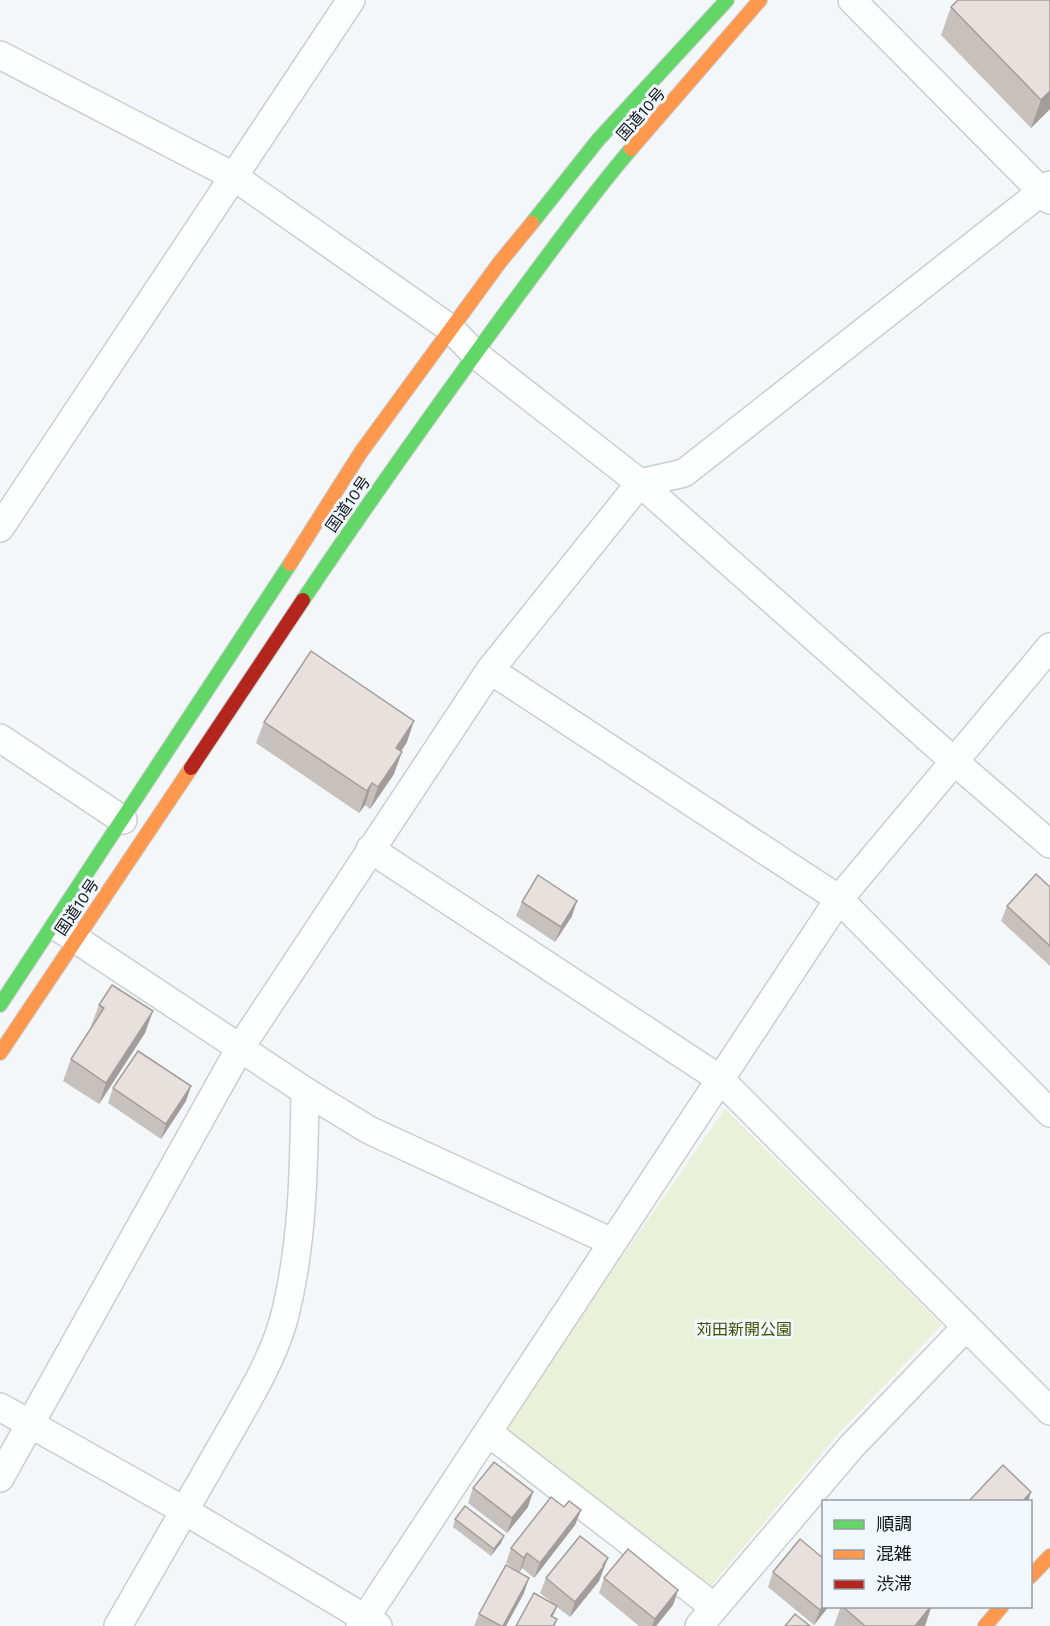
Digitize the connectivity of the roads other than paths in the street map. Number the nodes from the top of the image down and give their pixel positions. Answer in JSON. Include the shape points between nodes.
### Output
{"nodes":[{"id":1,"x":351,"y":0,"type":"edge"},
{"id":2,"x":727,"y":0,"type":"edge"},
{"id":3,"x":760,"y":0,"type":"edge"},
{"id":4,"x":852,"y":0,"type":"edge"},
{"id":5,"x":0,"y":56,"type":"edge"},
{"id":6,"x":233,"y":176,"type":"junction"},
{"id":7,"x":1047,"y":192,"type":"edge"},
{"id":8,"x":451,"y":329,"type":"junction"},
{"id":9,"x":475,"y":354,"type":"junction"},
{"id":10,"x":640,"y":483,"type":"junction"},
{"id":11,"x":0,"y":528,"type":"edge"},
{"id":12,"x":1050,"y":647,"type":"edge"},
{"id":13,"x":490,"y":670,"type":"junction"},
{"id":14,"x":0,"y":738,"type":"edge"},
{"id":15,"x":954,"y":762,"type":"junction"},
{"id":16,"x":123,"y":820,"type":"junction"},
{"id":17,"x":1050,"y":844,"type":"edge"},
{"id":18,"x":370,"y":849,"type":"junction"},
{"id":19,"x":839,"y":899,"type":"junction"},
{"id":20,"x":64,"y":932,"type":"junction"},
{"id":21,"x":0,"y":1005,"type":"edge"},
{"id":22,"x":240,"y":1048,"type":"junction"},
{"id":23,"x":0,"y":1053,"type":"edge"},
{"id":24,"x":720,"y":1078,"type":"junction"},
{"id":25,"x":305,"y":1091,"type":"junction"},
{"id":26,"x":1050,"y":1113,"type":"edge"},
{"id":27,"x":612,"y":1242,"type":"junction"},
{"id":28,"x":966,"y":1327,"type":"junction"},
{"id":29,"x":0,"y":1407,"type":"edge"},
{"id":30,"x":1050,"y":1411,"type":"edge"},
{"id":31,"x":31,"y":1425,"type":"junction"},
{"id":32,"x":489,"y":1433,"type":"junction"},
{"id":33,"x":0,"y":1478,"type":"edge"},
{"id":34,"x":185,"y":1511,"type":"junction"},
{"id":35,"x":1050,"y":1556,"type":"edge"},
{"id":36,"x":1032,"y":1575,"type":"edge"},
{"id":37,"x":1000,"y":1608,"type":"edge"},
{"id":38,"x":707,"y":1617,"type":"edge"},
{"id":39,"x":367,"y":1624,"type":"edge"},
{"id":40,"x":118,"y":1626,"type":"edge"},
{"id":41,"x":985,"y":1626,"type":"edge"}],
"edges":[{"from":1,"to":6,"type":"street"},
{"from":2,"to":8,"type":"main road","name":"国道10号","via":[[598,140]]},
{"from":3,"to":9,"type":"main road","name":"国道10号","via":[[602,183]]},
{"from":4,"to":7,"type":"street"},
{"from":5,"to":6,"type":"street"},
{"from":6,"to":8,"type":"street"},
{"from":6,"to":11,"type":"street"},
{"from":7,"to":10,"type":"street","via":[[684,473]]},
{"from":8,"to":9,"type":"street"},
{"from":8,"to":16,"type":"main road","name":"国道10号","via":[[361,452]]},
{"from":9,"to":10,"type":"street"},
{"from":9,"to":20,"type":"main road","name":"国道10号"},
{"from":10,"to":13,"type":"street"},
{"from":10,"to":15,"type":"street"},
{"from":12,"to":15,"type":"street"},
{"from":13,"to":18,"type":"street"},
{"from":13,"to":19,"type":"street"},
{"from":14,"to":16,"type":"street"},
{"from":15,"to":17,"type":"street"},
{"from":15,"to":19,"type":"street"},
{"from":16,"to":20,"type":"main road","name":"国道10号"},
{"from":18,"to":22,"type":"street"},
{"from":18,"to":24,"type":"street"},
{"from":19,"to":24,"type":"street"},
{"from":19,"to":26,"type":"street"},
{"from":20,"to":21,"type":"main road","name":"国道10号"},
{"from":20,"to":22,"type":"street"},
{"from":20,"to":23,"type":"main road","name":"国道10号"},
{"from":22,"to":25,"type":"street"},
{"from":22,"to":31,"type":"street"},
{"from":24,"to":27,"type":"street"},
{"from":24,"to":28,"type":"street"},
{"from":25,"to":27,"type":"street","via":[[369,1130]]},
{"from":25,"to":34,"type":"street","via":[[297,1254],[283,1322],[244,1405]]},
{"from":27,"to":32,"type":"street"},
{"from":28,"to":30,"type":"street"},
{"from":28,"to":38,"type":"street","via":[[851,1447]]},
{"from":29,"to":31,"type":"street"},
{"from":31,"to":33,"type":"street"},
{"from":31,"to":34,"type":"street"},
{"from":32,"to":38,"type":"street"},
{"from":32,"to":39,"type":"street"},
{"from":34,"to":39,"type":"street"},
{"from":34,"to":40,"type":"street"},
{"from":35,"to":36,"type":"main road"},
{"from":37,"to":41,"type":"main road"}]}
